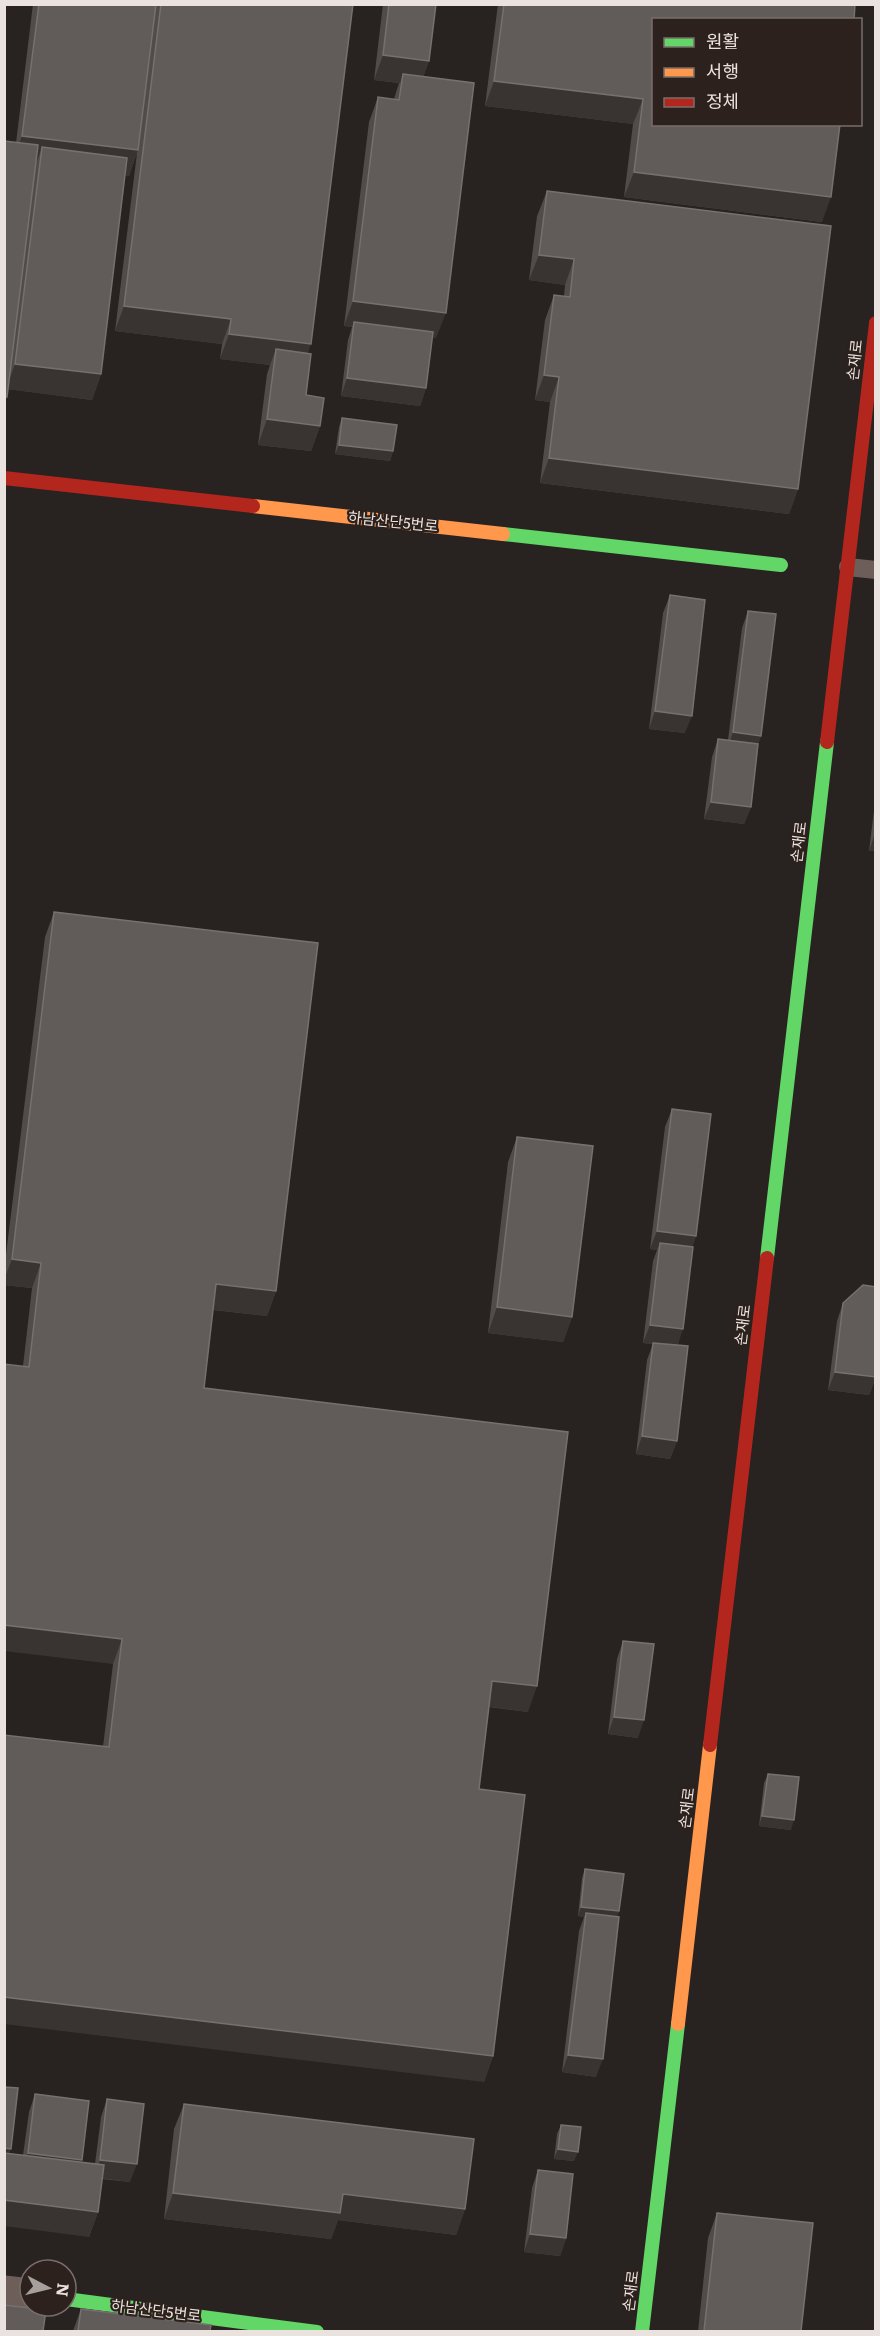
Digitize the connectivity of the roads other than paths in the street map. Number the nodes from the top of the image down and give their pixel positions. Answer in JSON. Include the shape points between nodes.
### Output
{"nodes":[{"id":1,"x":876,"y":323,"type":"edge"},
{"id":2,"x":4,"y":478,"type":"edge"},
{"id":3,"x":781,"y":565,"type":"dead end"},
{"id":4,"x":848,"y":567,"type":"junction"},
{"id":5,"x":876,"y":570,"type":"edge"},
{"id":6,"x":78,"y":2301,"type":"edge"},
{"id":7,"x":317,"y":2331,"type":"edge"},
{"id":8,"x":642,"y":2331,"type":"edge"}],
"edges":[{"from":1,"to":4,"type":"street","name":"손재로"},
{"from":2,"to":3,"type":"street","name":"하남산단5번로"},
{"from":4,"to":5,"type":"lane"},
{"from":4,"to":8,"type":"street","name":"손재로"},
{"from":6,"to":7,"type":"street","name":"하남산단5번로"}]}
